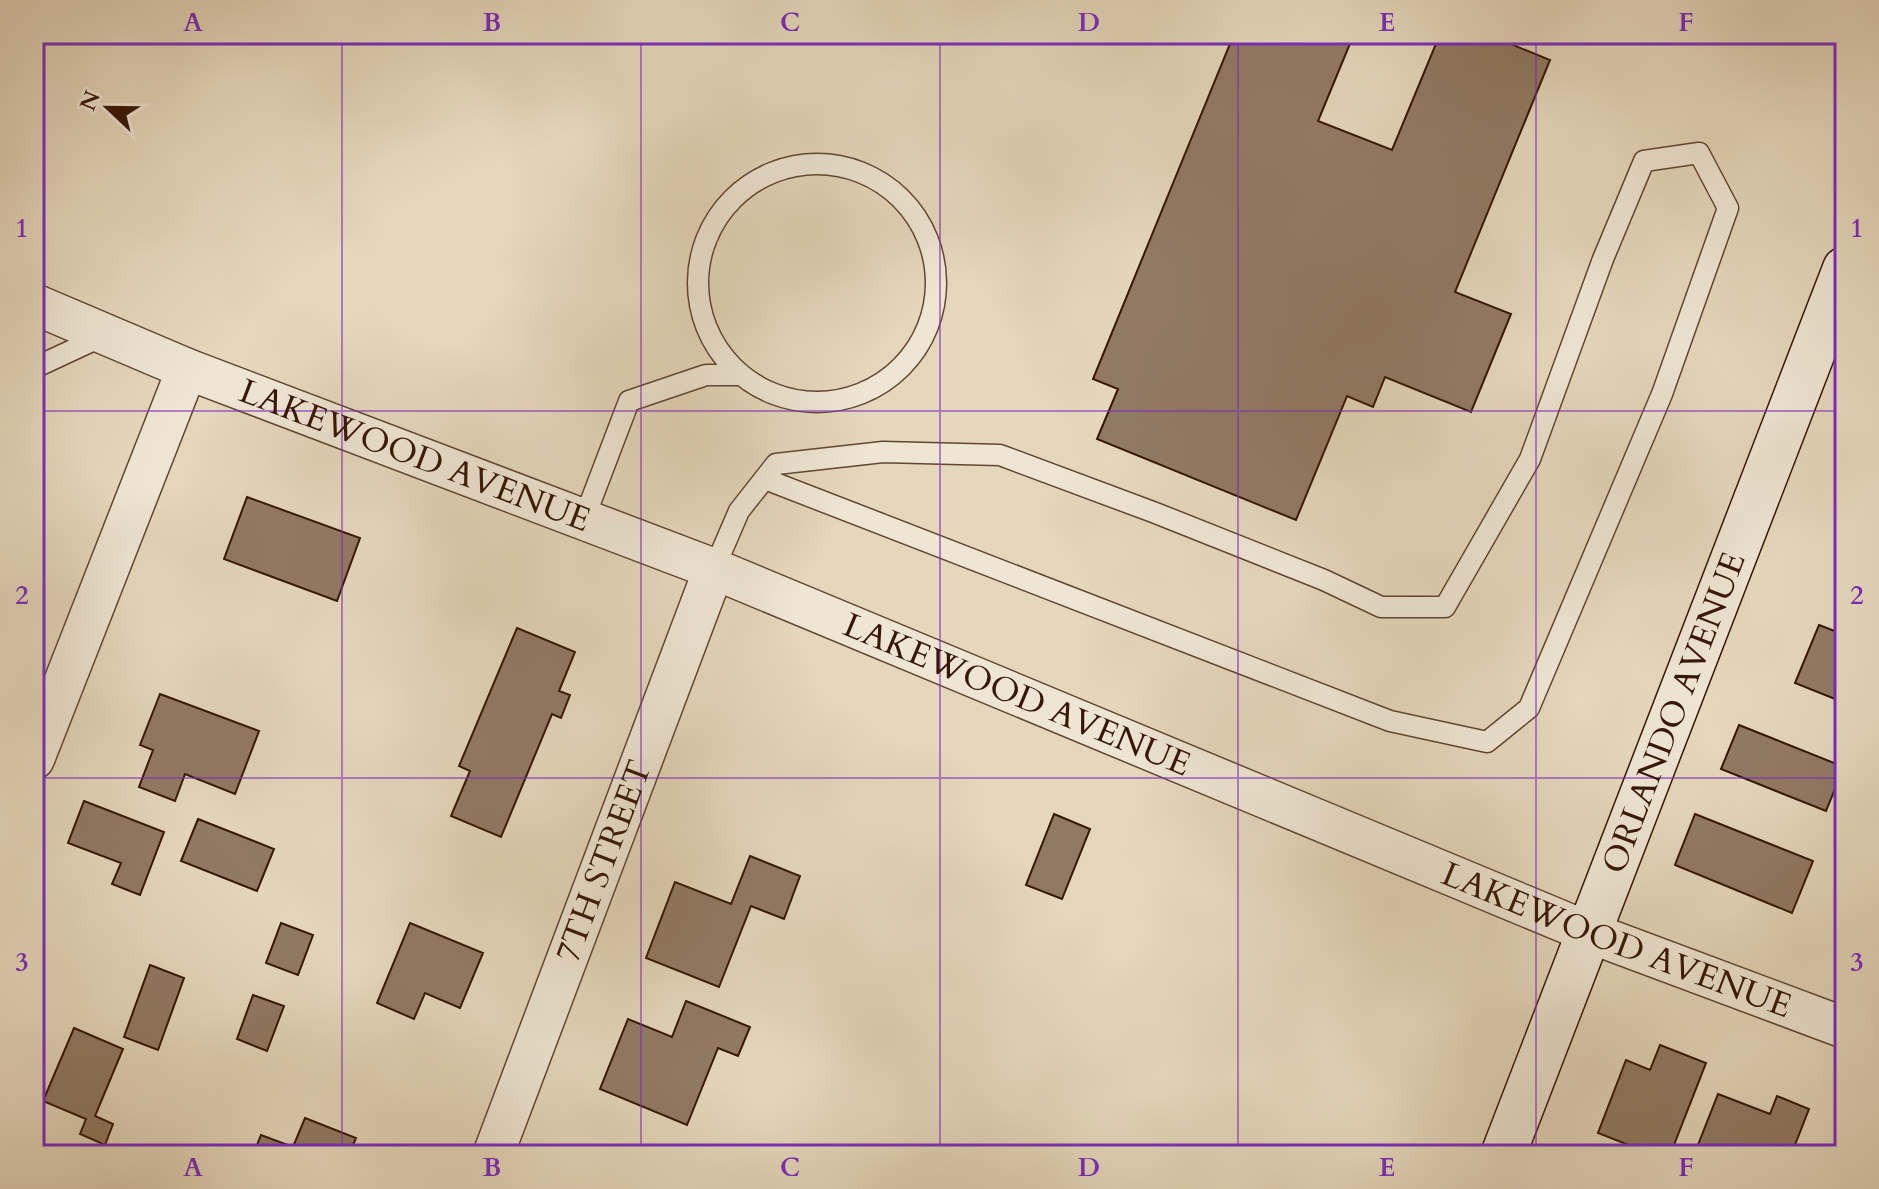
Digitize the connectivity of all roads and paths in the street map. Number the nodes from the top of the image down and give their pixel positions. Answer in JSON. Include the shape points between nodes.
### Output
{"nodes":[{"id":1,"x":1845,"y":269,"type":"edge"},
{"id":2,"x":34,"y":304,"type":"edge"},
{"id":3,"x":107,"y":334,"type":"junction"},
{"id":4,"x":34,"y":368,"type":"edge"},
{"id":5,"x":187,"y":369,"type":"junction"},
{"id":6,"x":741,"y":375,"type":"junction"},
{"id":7,"x":765,"y":479,"type":"junction"},
{"id":8,"x":584,"y":519,"type":"junction"},
{"id":9,"x":714,"y":569,"type":"junction"},
{"id":10,"x":34,"y":759,"type":"edge"},
{"id":11,"x":1588,"y":932,"type":"junction"},
{"id":12,"x":1845,"y":1028,"type":"edge"},
{"id":13,"x":493,"y":1155,"type":"edge"},
{"id":14,"x":1503,"y":1155,"type":"edge"}],
"edges":[{"from":1,"to":11,"type":"street","name":"ORLANDO AVENUE"},
{"from":2,"to":3,"type":"street","name":"LAKEWOOD AVENUE"},
{"from":3,"to":4,"type":"lane"},
{"from":3,"to":5,"type":"street","name":"LAKEWOOD AVENUE"},
{"from":5,"to":8,"type":"street","name":"LAKEWOOD AVENUE"},
{"from":5,"to":10,"type":"street"},
{"from":6,"to":6,"type":"lane","via":[[771,397],[810,405],[850,400],[886,382],[914,354],[931,318],[936,278],[931,252],[908,205],[878,178],[840,164],[800,162],[762,174],[729,197],[713,219],[700,265],[702,306],[716,343]]},
{"from":6,"to":8,"type":"lane","via":[[706,375],[629,401]]},
{"from":7,"to":7,"type":"lane","via":[[1390,721],[1487,742],[1529,708],[1662,394],[1728,208],[1699,153],[1644,161],[1530,459],[1445,607],[1381,607],[1000,455],[883,452],[776,464]]},
{"from":7,"to":9,"type":"lane","via":[[739,511]]},
{"from":8,"to":9,"type":"street","name":"LAKEWOOD AVENUE"},
{"from":9,"to":11,"type":"street","name":"LAKEWOOD AVENUE"},
{"from":9,"to":13,"type":"street","name":"7TH STREET"},
{"from":11,"to":12,"type":"street","name":"LAKEWOOD AVENUE"},
{"from":11,"to":14,"type":"street","name":"ORLANDO AVENUE"}]}
